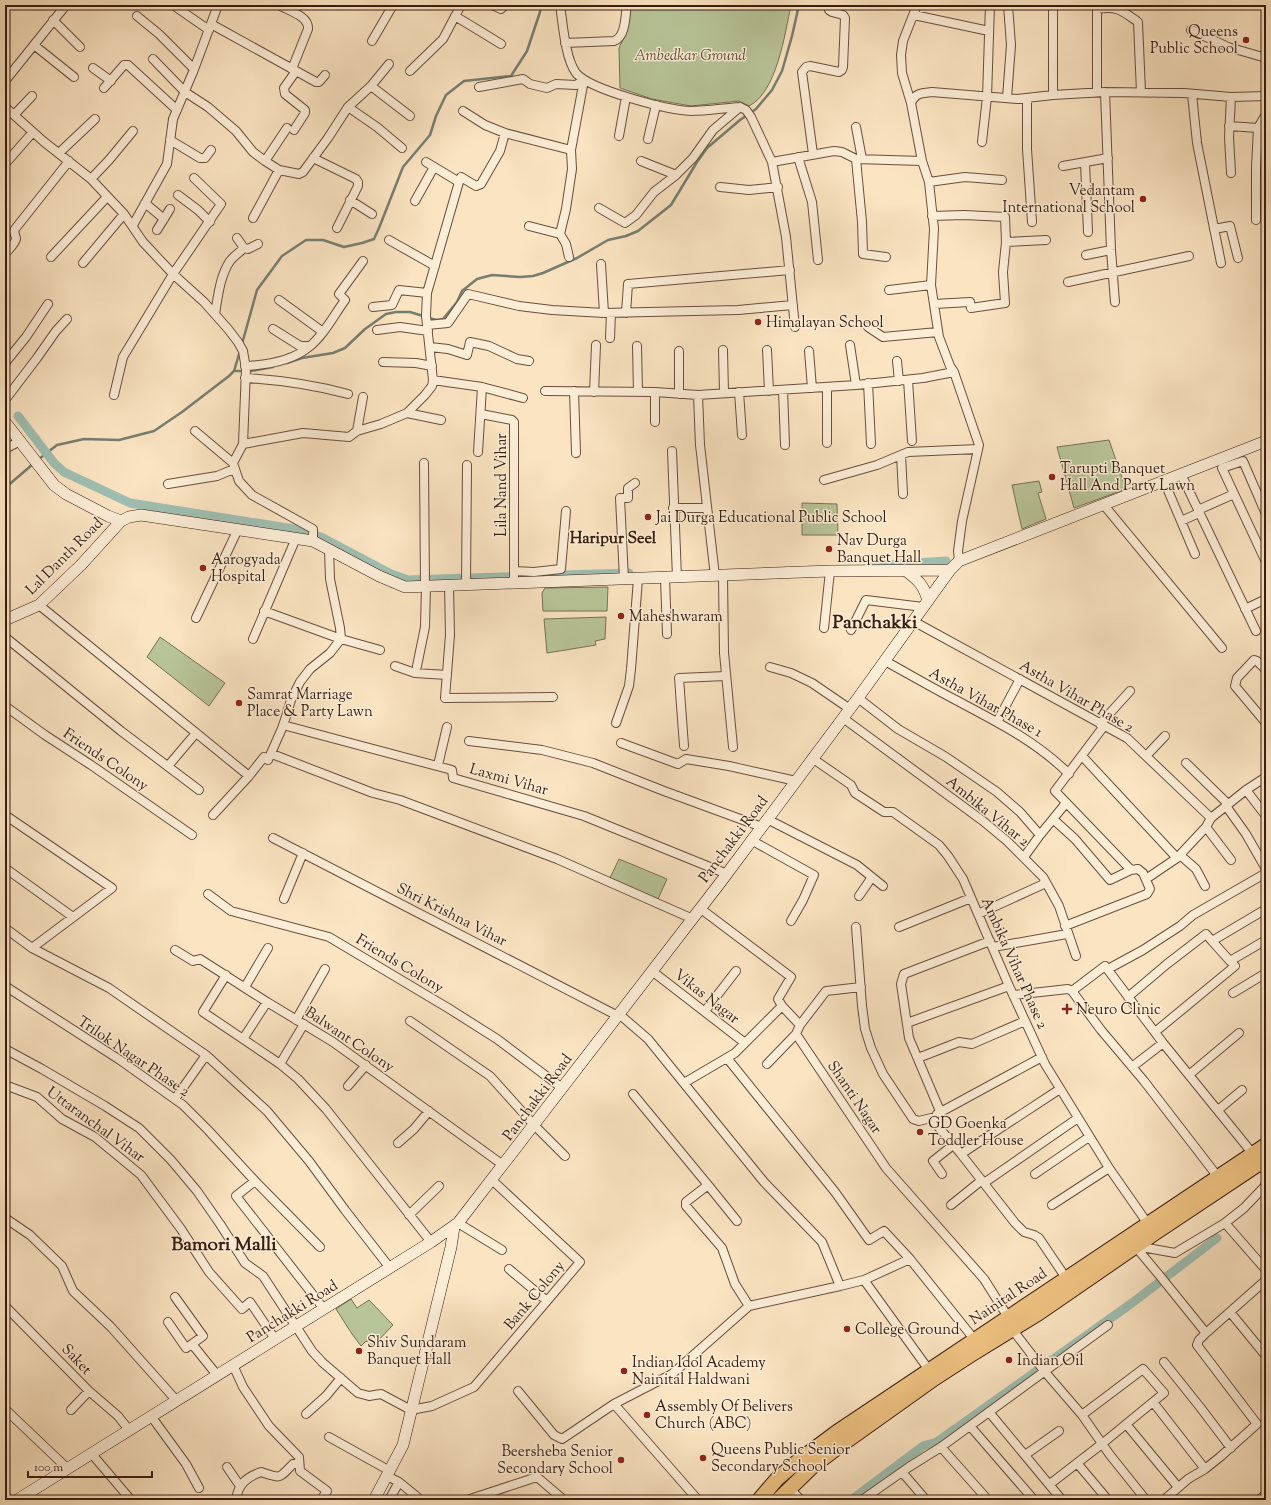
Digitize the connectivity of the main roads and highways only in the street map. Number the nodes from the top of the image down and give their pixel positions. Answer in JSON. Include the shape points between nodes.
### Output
{"nodes":[{"id":1,"x":5,"y":422,"type":"edge"},
{"id":2,"x":1266,"y":441,"type":"edge"},
{"id":3,"x":121,"y":521,"type":"junction"},
{"id":4,"x":905,"y":570,"type":"junction"},
{"id":5,"x":950,"y":570,"type":"junction"},
{"id":6,"x":925,"y":604,"type":"junction"},
{"id":7,"x":5,"y":620,"type":"edge"},
{"id":8,"x":1266,"y":1145,"type":"edge"},
{"id":9,"x":1261,"y":1162,"type":"edge"},
{"id":10,"x":456,"y":1225,"type":"junction"},
{"id":11,"x":1152,"y":1228,"type":"junction"},
{"id":12,"x":1010,"y":1323,"type":"junction"},
{"id":13,"x":779,"y":1478,"type":"junction"},
{"id":14,"x":789,"y":1488,"type":"junction"},
{"id":15,"x":17,"y":1500,"type":"edge"},
{"id":16,"x":374,"y":1500,"type":"edge"},
{"id":17,"x":758,"y":1500,"type":"edge"},
{"id":18,"x":778,"y":1500,"type":"edge"}],
"edges":[{"from":1,"to":3,"type":"main road","via":[[54,485],[66,494]]},
{"from":2,"to":5,"type":"main road","name":"Panchakki Road","via":[[959,561]]},
{"from":3,"to":4,"type":"main road","via":[[141,515],[296,538],[313,537],[329,549],[405,587],[425,583],[449,585],[466,580],[514,576],[624,575],[638,579],[665,578],[676,573]]},
{"from":3,"to":7,"type":"main road","name":"Lal Danth Road","via":[[39,605]]},
{"from":4,"to":5,"type":"main road"},
{"from":4,"to":6,"type":"main road","via":[[926,591]]},
{"from":5,"to":6,"type":"main road","name":"Panchakki Road"},
{"from":6,"to":10,"type":"main road","name":"Panchakki Road","via":[[727,874]]},
{"from":8,"to":9,"type":"highway","name":"Nainital Road"},
{"from":9,"to":11,"type":"highway","name":"Nainital Road"},
{"from":9,"to":11,"type":"highway","name":"Nainital Road","via":[[1218,1177]]},
{"from":10,"to":15,"type":"main road","name":"Panchakki Road"},
{"from":10,"to":16,"type":"main road","via":[[403,1445]]},
{"from":11,"to":12,"type":"highway","name":"Nainital Road"},
{"from":12,"to":13,"type":"highway","name":"Nainital Road","via":[[974,1340],[929,1370],[837,1432]]},
{"from":12,"to":14,"type":"highway","name":"Nainital Road","via":[[969,1356],[841,1445]]},
{"from":13,"to":14,"type":"highway"},
{"from":13,"to":17,"type":"highway","name":"Nainital Road"},
{"from":14,"to":18,"type":"highway","name":"Nainital Road"}]}
